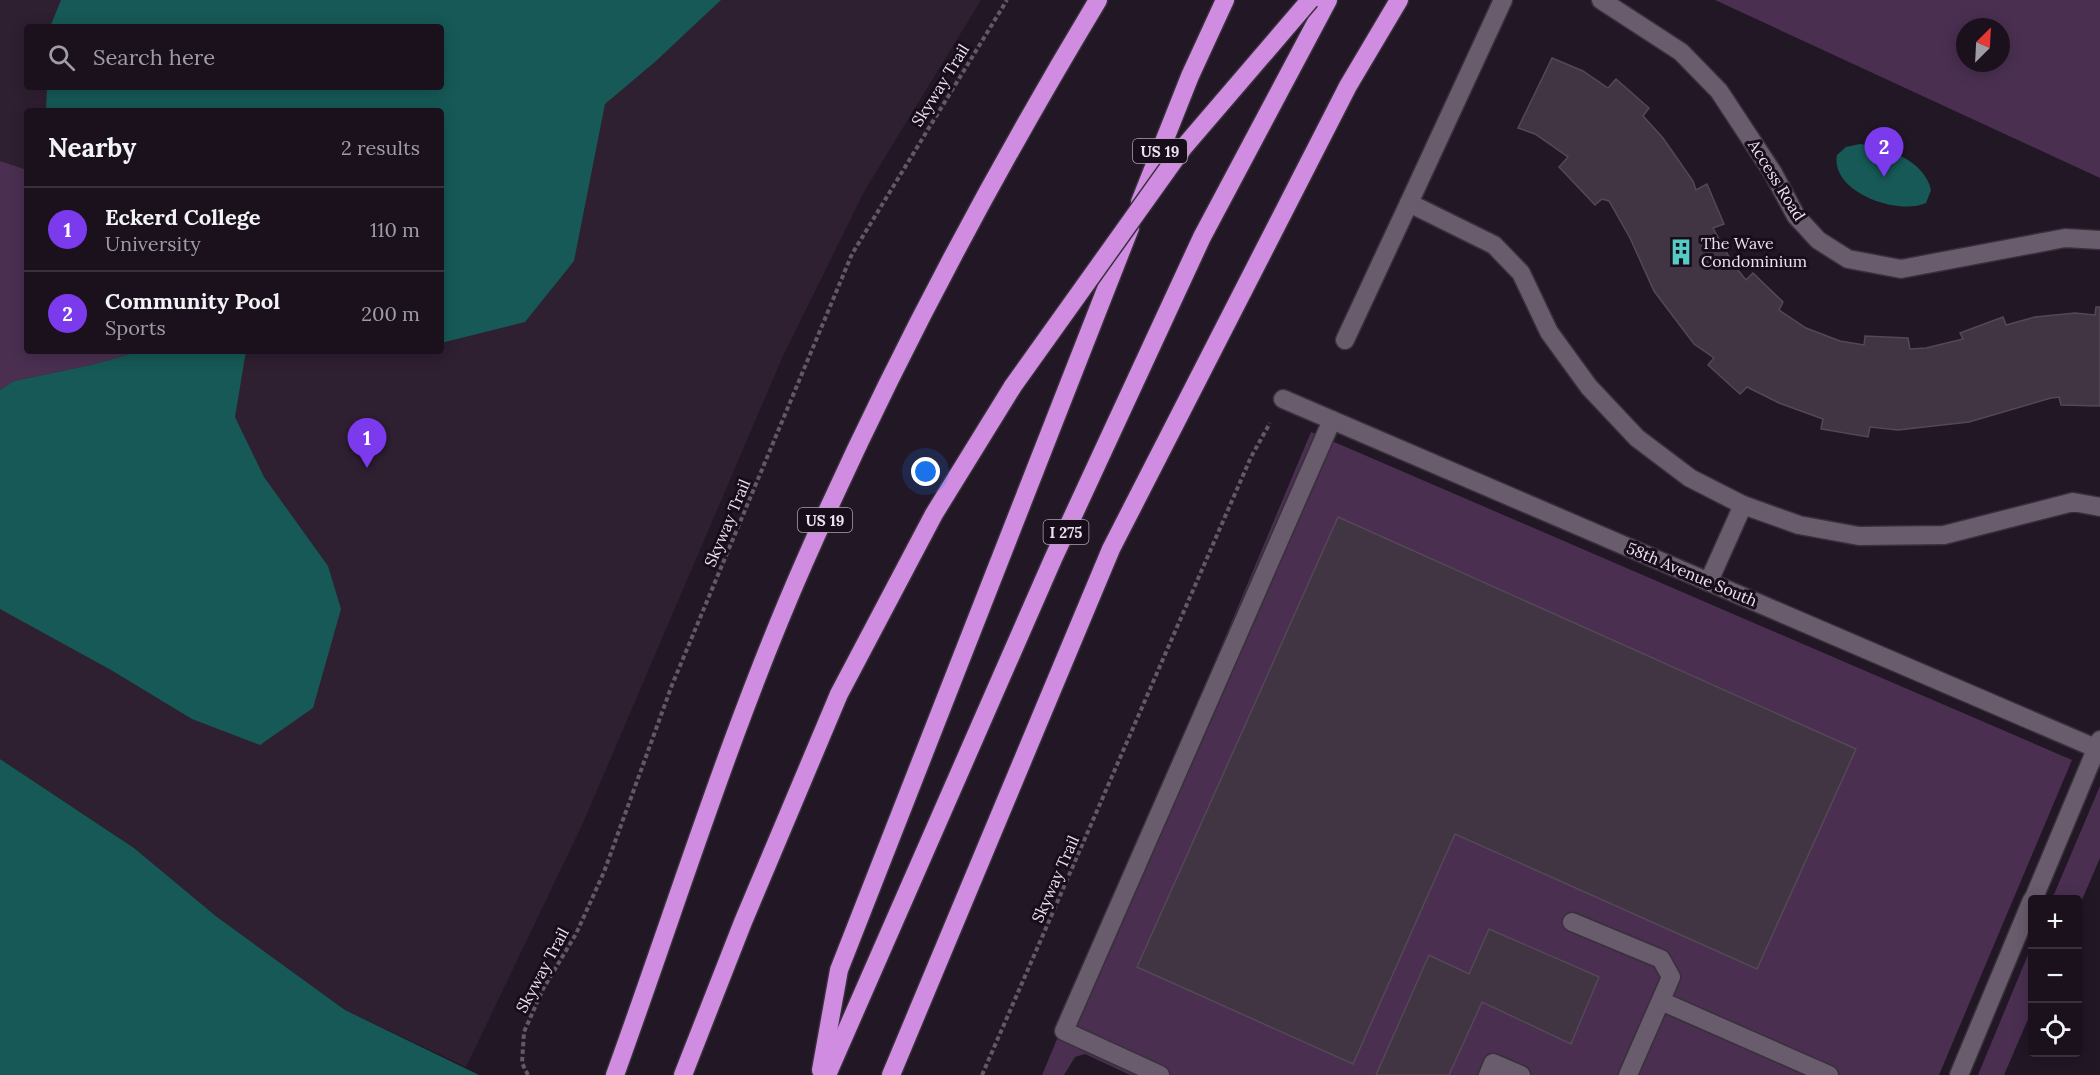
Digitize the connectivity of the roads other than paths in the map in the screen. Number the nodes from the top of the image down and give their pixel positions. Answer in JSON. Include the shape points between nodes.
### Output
{"nodes":[{"id":1,"x":1098,"y":0,"type":"edge"},
{"id":2,"x":1225,"y":0,"type":"edge"},
{"id":3,"x":1310,"y":0,"type":"edge"},
{"id":4,"x":1328,"y":0,"type":"edge"},
{"id":5,"x":1399,"y":0,"type":"edge"},
{"id":6,"x":1503,"y":0,"type":"edge"},
{"id":7,"x":1601,"y":0,"type":"edge"},
{"id":8,"x":1409,"y":203,"type":"junction"},
{"id":9,"x":2100,"y":240,"type":"edge"},
{"id":10,"x":1345,"y":340,"type":"dead end"},
{"id":11,"x":1283,"y":399,"type":"road end"},
{"id":12,"x":1332,"y":420,"type":"junction"},
{"id":13,"x":1743,"y":505,"type":"junction"},
{"id":14,"x":2100,"y":507,"type":"edge"},
{"id":15,"x":1709,"y":582,"type":"junction"},
{"id":16,"x":2099,"y":746,"type":"edge"},
{"id":17,"x":2035,"y":895,"type":"edge"},
{"id":18,"x":2028,"y":912,"type":"edge"},
{"id":19,"x":1572,"y":922,"type":"dead end"},
{"id":20,"x":1660,"y":1001,"type":"junction"},
{"id":21,"x":616,"y":1072,"type":"edge"},
{"id":22,"x":683,"y":1075,"type":"edge"},
{"id":23,"x":820,"y":1075,"type":"edge"},
{"id":24,"x":827,"y":1075,"type":"edge"},
{"id":25,"x":891,"y":1075,"type":"edge"},
{"id":26,"x":1160,"y":1075,"type":"edge"},
{"id":27,"x":1488,"y":1075,"type":"edge"},
{"id":28,"x":1521,"y":1075,"type":"edge"},
{"id":29,"x":1628,"y":1075,"type":"edge"},
{"id":30,"x":1829,"y":1075,"type":"edge"},
{"id":31,"x":1959,"y":1075,"type":"edge"}],
"edges":[{"from":1,"to":21,"type":"highway","number":"US 19","via":[[961,244],[876,410],[804,564],[742,719]]},
{"from":2,"to":23,"type":"highway","number":"US 19","via":[[1190,76],[839,970]]},
{"from":3,"to":22,"type":"highway","bridge":true,"via":[[1183,148],[1013,386],[934,514],[839,694]]},
{"from":4,"to":24,"type":"highway","number":"I 275","via":[[1202,237],[1053,559]]},
{"from":5,"to":25,"type":"highway","via":[[1348,86],[1112,549]]},
{"from":6,"to":8,"type":"street"},
{"from":7,"to":9,"type":"street","name":"Access Road","via":[[1681,52],[1719,91],[1773,172],[1796,216],[1818,240],[1848,259],[1901,269],[2065,238]]},
{"from":8,"to":10,"type":"street"},
{"from":8,"to":13,"type":"street","via":[[1494,245],[1521,273],[1549,332],[1589,387],[1637,438],[1690,478]]},
{"from":11,"to":12,"type":"street","name":"58th Avenue South"},
{"from":12,"to":15,"type":"street","name":"58th Avenue South"},
{"from":12,"to":26,"type":"street","via":[[1064,1031]]},
{"from":13,"to":14,"type":"street","via":[[1799,525],[1859,536],[1944,535],[2073,502]]},
{"from":13,"to":15,"type":"street"},
{"from":15,"to":16,"type":"street","name":"58th Avenue South"},
{"from":16,"to":17,"type":"street"},
{"from":18,"to":31,"type":"street"},
{"from":19,"to":20,"type":"street","via":[[1661,959],[1671,977]]},
{"from":20,"to":29,"type":"street"},
{"from":20,"to":30,"type":"street"},
{"from":27,"to":28,"type":"street","via":[[1493,1063]]}]}
